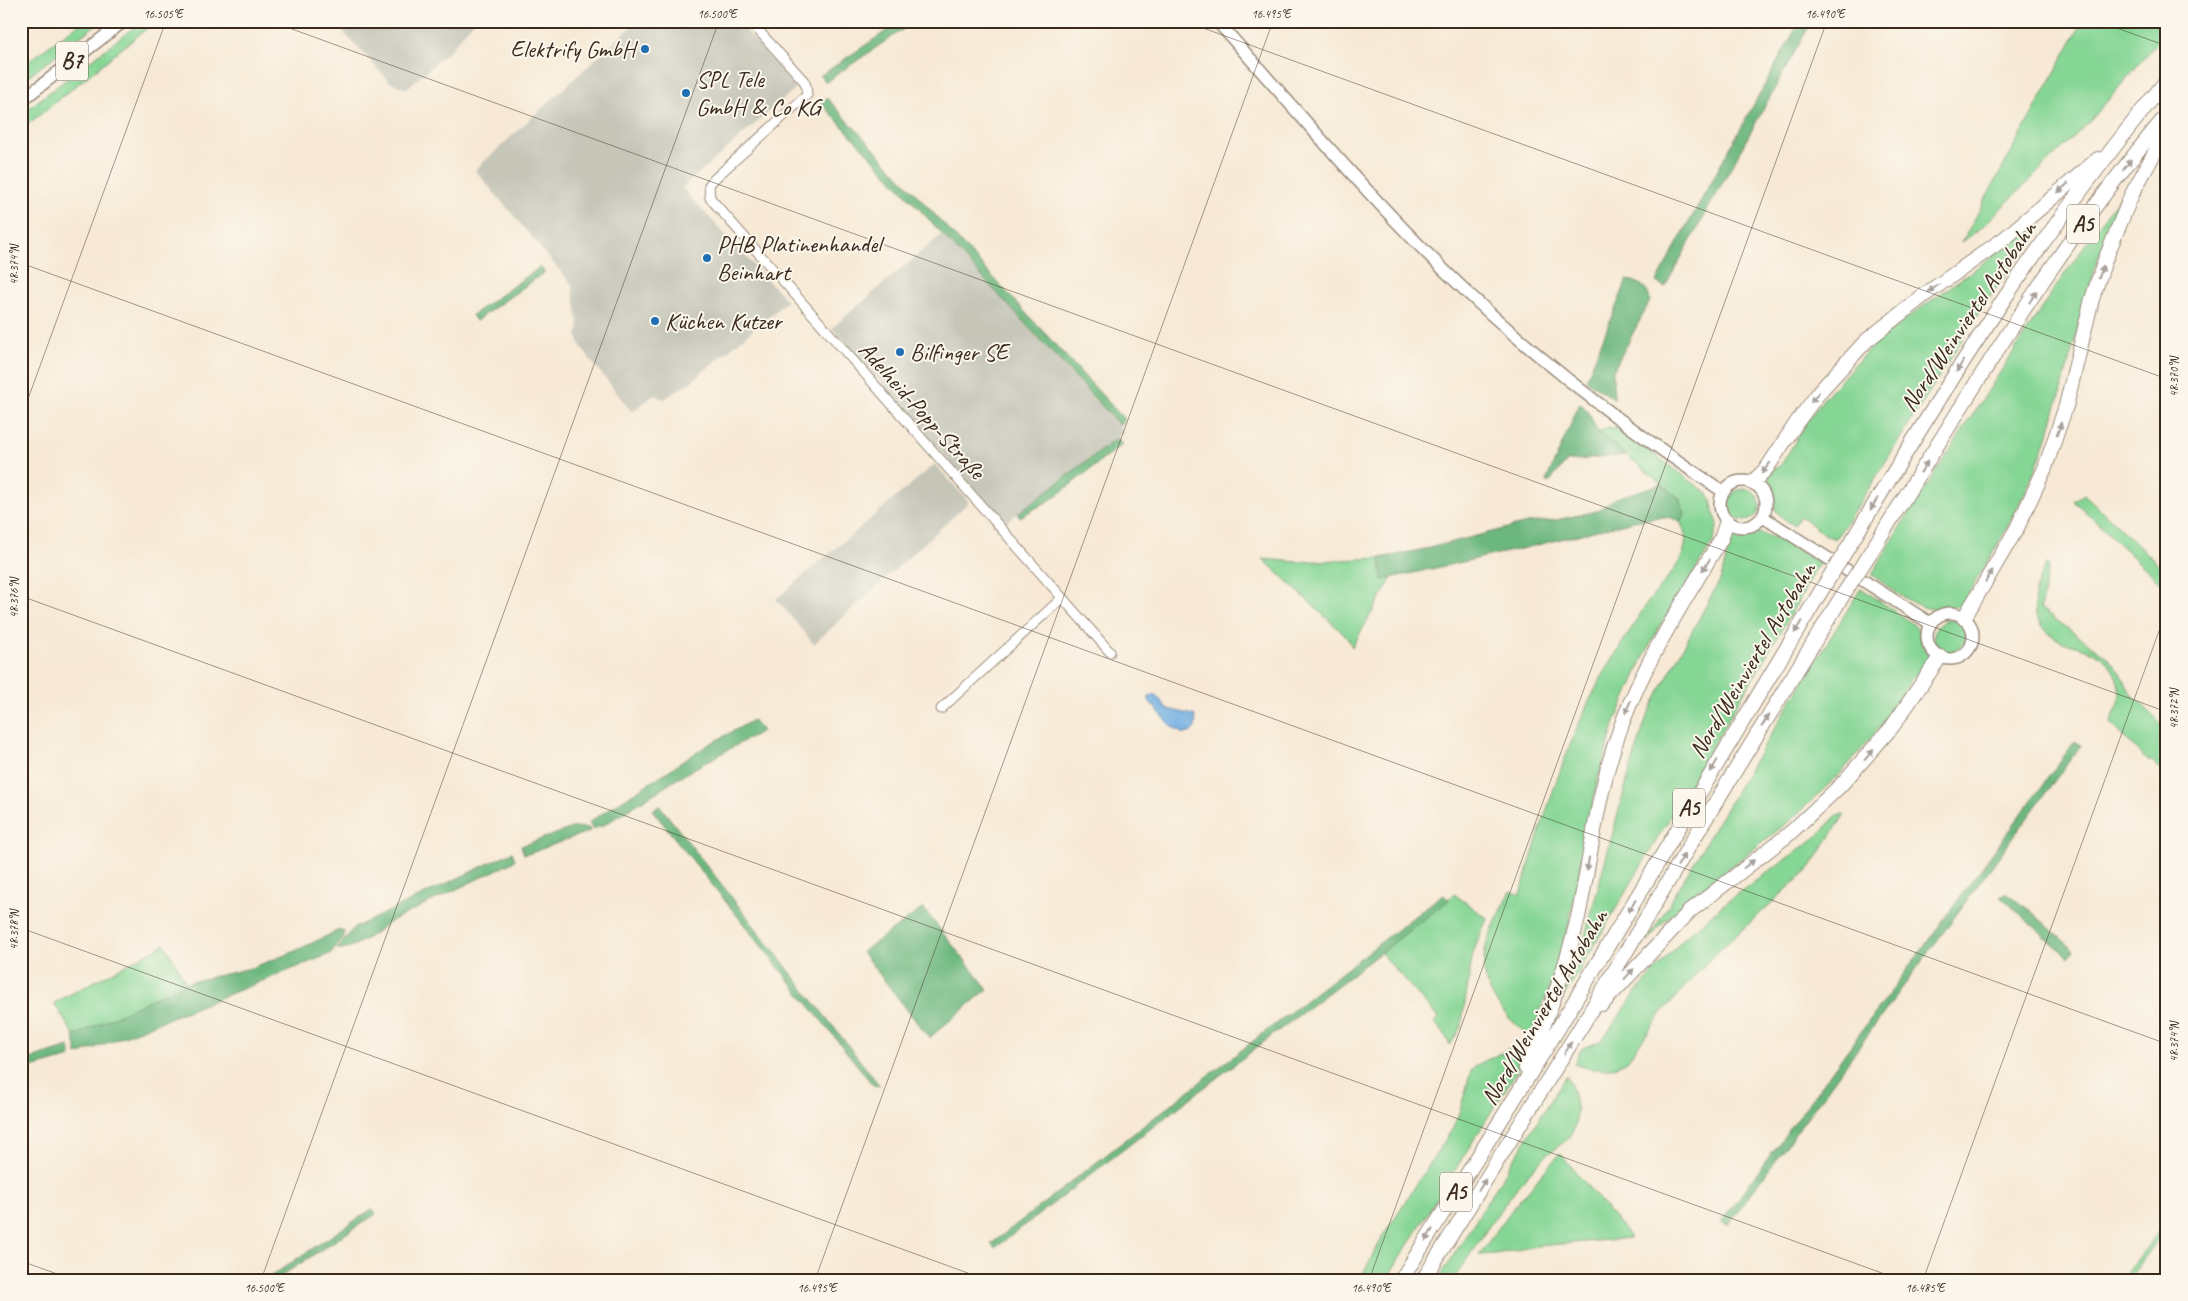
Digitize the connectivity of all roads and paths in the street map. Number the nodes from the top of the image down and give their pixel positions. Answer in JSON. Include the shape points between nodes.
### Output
{"nodes":[{"id":1,"x":124,"y":21,"type":"edge"},
{"id":2,"x":750,"y":21,"type":"edge"},
{"id":3,"x":1217,"y":21,"type":"edge"},
{"id":4,"x":2167,"y":80,"type":"edge"},
{"id":5,"x":21,"y":101,"type":"edge"},
{"id":6,"x":2167,"y":115,"type":"edge"},
{"id":7,"x":2167,"y":130,"type":"edge"},
{"id":8,"x":2114,"y":146,"type":"junction"},
{"id":9,"x":1752,"y":483,"type":"junction"},
{"id":10,"x":1724,"y":492,"type":"junction"},
{"id":11,"x":1763,"y":517,"type":"junction"},
{"id":12,"x":1727,"y":521,"type":"junction"},
{"id":13,"x":1062,"y":598,"type":"junction"},
{"id":14,"x":1964,"y":618,"type":"junction"},
{"id":15,"x":1930,"y":623,"type":"junction"},
{"id":16,"x":1110,"y":652,"type":"dead end"},
{"id":17,"x":1940,"y":657,"type":"junction"},
{"id":18,"x":941,"y":709,"type":"dead end"},
{"id":19,"x":1584,"y":1022,"type":"junction"},
{"id":20,"x":1511,"y":1105,"type":"junction"},
{"id":21,"x":1402,"y":1280,"type":"edge"},
{"id":22,"x":1423,"y":1280,"type":"edge"}],
"edges":[{"from":1,"to":5,"type":"main road","number":"B7"},
{"from":2,"to":13,"type":"street","name":"Adelheid-Popp-Straße","via":[[804,81],[807,91],[804,99],[713,180],[709,185],[710,198]]},
{"from":3,"to":10,"type":"main road","via":[[1382,206],[1474,299],[1609,412]]},
{"from":4,"to":8,"type":"highway","name":"Nord/Weinviertel Autobahn","number":"A5"},
{"from":19,"to":6,"type":"highway","name":"Nord/Weinviertel Autobahn","number":"A5","one_way":true,"bridge":true,"via":[[1752,741],[2055,263]]},
{"from":14,"to":7,"type":"highway","one_way":true,"via":[[2017,528],[2044,468],[2066,406],[2105,260],[2132,194]]},
{"from":8,"to":9,"type":"highway","one_way":true,"via":[[2004,238],[1866,342],[1820,390],[1767,468]]},
{"from":8,"to":20,"type":"highway","name":"Nord/Weinviertel Autobahn","number":"A5","one_way":true,"bridge":true,"via":[[1987,325],[1824,586]]},
{"from":9,"to":10,"type":"main road","via":[[1740,481]]},
{"from":9,"to":11,"type":"main road","via":[[1766,498]]},
{"from":10,"to":12,"type":"main road","via":[[1720,510]]},
{"from":11,"to":12,"type":"main road","via":[[1746,528]]},
{"from":11,"to":15,"type":"main road"},
{"from":12,"to":20,"type":"highway","one_way":true,"via":[[1721,540],[1660,639],[1622,725],[1601,794],[1566,962]]},
{"from":13,"to":16,"type":"street","name":"Adelheid-Popp-Straße"},
{"from":13,"to":18,"type":"street"},
{"from":14,"to":15,"type":"main road","via":[[1944,613]]},
{"from":14,"to":17,"type":"main road","via":[[1973,636],[1970,648],[1960,657]]},
{"from":15,"to":17,"type":"main road","via":[[1928,644]]},
{"from":19,"to":17,"type":"highway","one_way":true,"via":[[1690,911],[1789,834],[1841,785],[1892,727]]},
{"from":22,"to":19,"type":"highway","name":"Nord/Weinviertel Autobahn","number":"A5","one_way":true},
{"from":20,"to":21,"type":"highway","name":"Nord/Weinviertel Autobahn","number":"A5","one_way":true}]}
